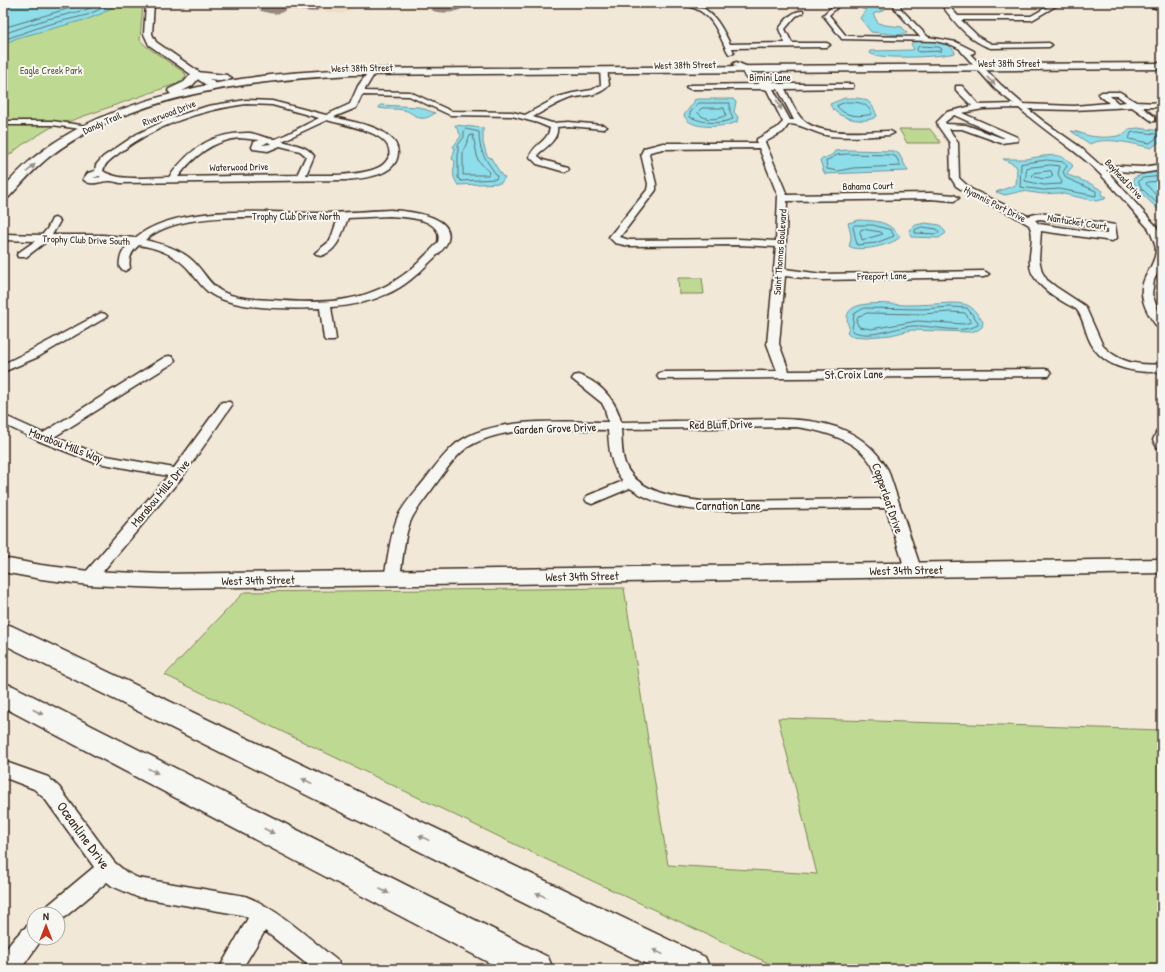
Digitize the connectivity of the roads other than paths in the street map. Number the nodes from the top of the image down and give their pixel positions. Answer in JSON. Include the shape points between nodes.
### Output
{"nodes":[{"id":1,"x":150,"y":3,"type":"edge"},
{"id":2,"x":686,"y":3,"type":"edge"},
{"id":3,"x":836,"y":3,"type":"edge"},
{"id":4,"x":897,"y":3,"type":"edge"},
{"id":5,"x":943,"y":3,"type":"edge"},
{"id":6,"x":1058,"y":3,"type":"edge"},
{"id":7,"x":1142,"y":3,"type":"edge"},
{"id":8,"x":1162,"y":8,"type":"edge"},
{"id":9,"x":801,"y":12,"type":"dead end"},
{"id":10,"x":956,"y":18,"type":"junction"},
{"id":11,"x":925,"y":38,"type":"junction"},
{"id":12,"x":827,"y":45,"type":"dead end"},
{"id":13,"x":1049,"y":45,"type":"dead end"},
{"id":14,"x":727,"y":46,"type":"junction"},
{"id":15,"x":790,"y":46,"type":"junction"},
{"id":16,"x":964,"y":48,"type":"junction"},
{"id":17,"x":1162,"y":61,"type":"edge"},
{"id":18,"x":981,"y":65,"type":"junction"},
{"id":19,"x":1162,"y":66,"type":"edge"},
{"id":20,"x":738,"y":68,"type":"junction"},
{"id":21,"x":373,"y":70,"type":"junction"},
{"id":22,"x":604,"y":70,"type":"junction"},
{"id":23,"x":270,"y":74,"type":"junction"},
{"id":24,"x":196,"y":75,"type":"junction"},
{"id":25,"x":212,"y":85,"type":"junction"},
{"id":26,"x":850,"y":86,"type":"dead end"},
{"id":27,"x":769,"y":87,"type":"junction"},
{"id":28,"x":780,"y":87,"type":"junction"},
{"id":29,"x":690,"y":88,"type":"dead end"},
{"id":30,"x":959,"y":88,"type":"dead end"},
{"id":31,"x":359,"y":93,"type":"junction"},
{"id":32,"x":165,"y":94,"type":"junction"},
{"id":33,"x":1011,"y":96,"type":"junction"},
{"id":34,"x":1105,"y":96,"type":"junction"},
{"id":35,"x":1162,"y":98,"type":"edge"},
{"id":36,"x":1035,"y":99,"type":"dead end"},
{"id":37,"x":1090,"y":99,"type":"dead end"},
{"id":38,"x":1116,"y":105,"type":"junction"},
{"id":39,"x":1134,"y":105,"type":"junction"},
{"id":40,"x":1020,"y":106,"type":"junction"},
{"id":41,"x":1097,"y":106,"type":"junction"},
{"id":42,"x":977,"y":107,"type":"junction"},
{"id":43,"x":1159,"y":107,"type":"edge"},
{"id":44,"x":1052,"y":110,"type":"junction"},
{"id":45,"x":956,"y":113,"type":"junction"},
{"id":46,"x":527,"y":117,"type":"junction"},
{"id":47,"x":326,"y":118,"type":"junction"},
{"id":48,"x":1152,"y":119,"type":"dead end"},
{"id":49,"x":787,"y":122,"type":"junction"},
{"id":50,"x":799,"y":122,"type":"junction"},
{"id":51,"x":3,"y":123,"type":"edge"},
{"id":52,"x":979,"y":124,"type":"junction"},
{"id":53,"x":550,"y":125,"type":"junction"},
{"id":54,"x":942,"y":126,"type":"junction"},
{"id":55,"x":83,"y":127,"type":"junction"},
{"id":56,"x":603,"y":127,"type":"dead end"},
{"id":57,"x":965,"y":128,"type":"junction"},
{"id":58,"x":780,"y":130,"type":"junction"},
{"id":59,"x":813,"y":130,"type":"junction"},
{"id":60,"x":890,"y":133,"type":"dead end"},
{"id":61,"x":274,"y":142,"type":"junction"},
{"id":62,"x":762,"y":145,"type":"junction"},
{"id":63,"x":1098,"y":167,"type":"junction"},
{"id":64,"x":1162,"y":167,"type":"edge"},
{"id":65,"x":565,"y":169,"type":"dead end"},
{"id":66,"x":376,"y":172,"type":"joint"},
{"id":67,"x":103,"y":176,"type":"joint"},
{"id":68,"x":300,"y":178,"type":"junction"},
{"id":69,"x":172,"y":179,"type":"junction"},
{"id":70,"x":3,"y":181,"type":"edge"},
{"id":71,"x":3,"y":195,"type":"edge"},
{"id":72,"x":783,"y":198,"type":"junction"},
{"id":73,"x":954,"y":198,"type":"dead end"},
{"id":74,"x":344,"y":216,"type":"junction"},
{"id":75,"x":1026,"y":218,"type":"junction"},
{"id":76,"x":55,"y":221,"type":"dead end"},
{"id":77,"x":1036,"y":227,"type":"junction"},
{"id":78,"x":3,"y":237,"type":"edge"},
{"id":79,"x":43,"y":238,"type":"junction"},
{"id":80,"x":136,"y":241,"type":"junction"},
{"id":81,"x":442,"y":243,"type":"joint"},
{"id":82,"x":781,"y":244,"type":"junction"},
{"id":83,"x":320,"y":253,"type":"dead end"},
{"id":84,"x":22,"y":255,"type":"dead end"},
{"id":85,"x":1162,"y":257,"type":"edge"},
{"id":86,"x":125,"y":268,"type":"dead end"},
{"id":87,"x":780,"y":272,"type":"junction"},
{"id":88,"x":984,"y":274,"type":"dead end"},
{"id":89,"x":325,"y":305,"type":"junction"},
{"id":90,"x":102,"y":316,"type":"dead end"},
{"id":91,"x":1162,"y":326,"type":"edge"},
{"id":92,"x":330,"y":339,"type":"dead end"},
{"id":93,"x":169,"y":360,"type":"dead end"},
{"id":94,"x":3,"y":368,"type":"edge"},
{"id":95,"x":1162,"y":368,"type":"edge"},
{"id":96,"x":1045,"y":373,"type":"dead end"},
{"id":97,"x":784,"y":375,"type":"junction"},
{"id":98,"x":663,"y":376,"type":"dead end"},
{"id":99,"x":578,"y":379,"type":"dead end"},
{"id":100,"x":226,"y":405,"type":"dead end"},
{"id":101,"x":3,"y":419,"type":"edge"},
{"id":102,"x":842,"y":421,"type":"dead end"},
{"id":103,"x":614,"y":426,"type":"junction"},
{"id":104,"x":828,"y":429,"type":"junction"},
{"id":105,"x":1162,"y":434,"type":"edge"},
{"id":106,"x":44,"y":438,"type":"junction"},
{"id":107,"x":1162,"y":444,"type":"edge"},
{"id":108,"x":178,"y":473,"type":"junction"},
{"id":109,"x":632,"y":482,"type":"junction"},
{"id":110,"x":592,"y":499,"type":"dead end"},
{"id":111,"x":891,"y":503,"type":"junction"},
{"id":112,"x":3,"y":564,"type":"edge"},
{"id":113,"x":1162,"y":566,"type":"edge"},
{"id":114,"x":913,"y":569,"type":"junction"},
{"id":115,"x":90,"y":578,"type":"junction"},
{"id":116,"x":392,"y":578,"type":"junction"},
{"id":117,"x":3,"y":633,"type":"edge"},
{"id":118,"x":3,"y":694,"type":"edge"},
{"id":119,"x":3,"y":769,"type":"edge"},
{"id":120,"x":107,"y":868,"type":"junction"},
{"id":121,"x":62,"y":906,"type":"edge"},
{"id":122,"x":262,"y":915,"type":"junction"},
{"id":123,"x":26,"y":942,"type":"edge"},
{"id":124,"x":324,"y":967,"type":"edge"},
{"id":125,"x":8,"y":969,"type":"edge"},
{"id":126,"x":230,"y":969,"type":"edge"},
{"id":127,"x":536,"y":969,"type":"edge"},
{"id":128,"x":693,"y":969,"type":"edge"}],
"edges":[{"from":1,"to":24,"type":"street","via":[[150,40]]},
{"from":2,"to":14,"type":"street","via":[[712,16]]},
{"from":3,"to":11,"type":"street","via":[[837,5],[826,15],[844,38]]},
{"from":4,"to":11,"type":"street","via":[[898,9]]},
{"from":5,"to":10,"type":"street"},
{"from":6,"to":10,"type":"street","via":[[1032,18]]},
{"from":7,"to":8,"type":"street"},
{"from":9,"to":15,"type":"street","via":[[794,15],[782,29]]},
{"from":10,"to":13,"type":"street","via":[[982,44]]},
{"from":11,"to":16,"type":"street","via":[[950,42]]},
{"from":12,"to":15,"type":"street"},
{"from":14,"to":15,"type":"street"},
{"from":14,"to":20,"type":"street"},
{"from":16,"to":18,"type":"street","via":[[970,50]]},
{"from":16,"to":18,"type":"street","via":[[963,50]]},
{"from":17,"to":18,"type":"main road","name":"West 38th Street"},
{"from":18,"to":19,"type":"main road","name":"West 38th Street"},
{"from":18,"to":20,"type":"main road","name":"West 38th Street"},
{"from":18,"to":33,"type":"street","name":"Bayhead Drive","one_way":true,"via":[[998,88]]},
{"from":18,"to":33,"type":"street","name":"Bayhead Drive","via":[[1003,81]]},
{"from":20,"to":21,"type":"main road","name":"West 38th Street"},
{"from":20,"to":22,"type":"main road","name":"West 38th Street"},
{"from":20,"to":27,"type":"street","via":[[737,74]]},
{"from":20,"to":28,"type":"street","via":[[748,75]]},
{"from":21,"to":22,"type":"main road","name":"West 38th Street"},
{"from":21,"to":23,"type":"main road","name":"West 38th Street","via":[[332,68]]},
{"from":21,"to":25,"type":"main road","name":"West 38th Street"},
{"from":21,"to":31,"type":"street"},
{"from":22,"to":46,"type":"street","via":[[603,88],[563,98]]},
{"from":23,"to":24,"type":"main road","via":[[224,78]]},
{"from":23,"to":25,"type":"main road","name":"West 38th Street"},
{"from":24,"to":25,"type":"street"},
{"from":24,"to":32,"type":"main road","via":[[186,86]]},
{"from":25,"to":32,"type":"main road","name":"Dandy Trail"},
{"from":25,"to":55,"type":"main road","name":"Dandy Trail"},
{"from":26,"to":28,"type":"street","name":"Bimini Lane"},
{"from":27,"to":28,"type":"street","name":"Bimini Lane"},
{"from":27,"to":29,"type":"street","name":"Bimini Lane"},
{"from":27,"to":49,"type":"street","one_way":true},
{"from":28,"to":50,"type":"street"},
{"from":30,"to":42,"type":"street"},
{"from":31,"to":46,"type":"street","via":[[410,94],[453,113],[502,113]]},
{"from":31,"to":47,"type":"street","via":[[353,106]]},
{"from":32,"to":55,"type":"main road","name":"Dandy Trail","via":[[113,111]]},
{"from":33,"to":40,"type":"street","name":"Bayhead Drive"},
{"from":34,"to":37,"type":"street"},
{"from":34,"to":38,"type":"street"},
{"from":34,"to":39,"type":"street","via":[[1102,94],[1120,94]]},
{"from":35,"to":43,"type":"street","via":[[1147,98]]},
{"from":36,"to":44,"type":"street","via":[[1047,99]]},
{"from":38,"to":39,"type":"street"},
{"from":38,"to":41,"type":"street"},
{"from":39,"to":43,"type":"street"},
{"from":39,"to":48,"type":"street"},
{"from":40,"to":42,"type":"street"},
{"from":40,"to":44,"type":"street"},
{"from":40,"to":63,"type":"street","name":"Bayhead Drive"},
{"from":41,"to":44,"type":"street"},
{"from":41,"to":44,"type":"street","via":[[1111,114]]},
{"from":42,"to":45,"type":"street"},
{"from":45,"to":52,"type":"street"},
{"from":45,"to":54,"type":"street","via":[[941,120]]},
{"from":46,"to":53,"type":"street"},
{"from":47,"to":61,"type":"street"},
{"from":47,"to":66,"type":"street","name":"Riverwood Drive","via":[[365,127],[388,138],[394,148],[392,160]]},
{"from":47,"to":67,"type":"street","name":"Riverwood Drive","via":[[264,102],[242,102],[219,107],[186,116],[138,137],[115,152],[99,167]]},
{"from":49,"to":50,"type":"street"},
{"from":49,"to":58,"type":"street"},
{"from":50,"to":59,"type":"street"},
{"from":51,"to":55,"type":"street","via":[[52,123]]},
{"from":52,"to":57,"type":"street"},
{"from":52,"to":57,"type":"street","via":[[1014,139],[998,141]]},
{"from":53,"to":56,"type":"street"},
{"from":53,"to":65,"type":"street","via":[[554,130],[553,134],[547,143],[535,152],[534,157],[540,162]]},
{"from":54,"to":57,"type":"street"},
{"from":54,"to":75,"type":"street","name":"Hyannis Port Drive","via":[[954,143],[955,178],[958,184]]},
{"from":55,"to":70,"type":"main road","name":"Dandy Trail","via":[[38,149]]},
{"from":71,"to":55,"type":"main road","name":"Dandy Trail","one_way":true,"via":[[44,155]]},
{"from":58,"to":59,"type":"street"},
{"from":58,"to":62,"type":"street","via":[[760,141]]},
{"from":59,"to":60,"type":"street","via":[[833,133]]},
{"from":61,"to":61,"type":"street","via":[[268,148],[256,146],[257,145]]},
{"from":61,"to":68,"type":"street","via":[[309,153]]},
{"from":61,"to":69,"type":"street","via":[[242,136],[213,142],[190,156]]},
{"from":62,"to":72,"type":"street","name":"Saint Thomas Boulevard"},
{"from":62,"to":82,"type":"street","via":[[666,146],[645,152],[651,190],[614,238],[629,243]]},
{"from":63,"to":64,"type":"street","via":[[1134,170]]},
{"from":63,"to":85,"type":"street","name":"Bayhead Drive","via":[[1152,228],[1160,243]]},
{"from":66,"to":68,"type":"street","name":"Waterwood Drive","via":[[351,177]]},
{"from":67,"to":69,"type":"street","name":"Waterwood Drive","via":[[120,180]]},
{"from":68,"to":69,"type":"street","name":"Waterwood Drive"},
{"from":72,"to":73,"type":"street","name":"Bahama Court"},
{"from":72,"to":82,"type":"street","name":"Saint Thomas Boulevard"},
{"from":74,"to":80,"type":"street","name":"Trophy Club Drive North","via":[[202,216],[162,226]]},
{"from":74,"to":81,"type":"street","name":"Trophy Club Drive North","via":[[399,214],[422,218],[442,228],[445,234]]},
{"from":74,"to":83,"type":"street","via":[[335,240]]},
{"from":75,"to":77,"type":"street","name":"Hyannis Port Drive"},
{"from":75,"to":77,"type":"street","name":"Nantucket Court","via":[[1040,216],[1112,228],[1112,238]]},
{"from":76,"to":79,"type":"street","via":[[53,228]]},
{"from":77,"to":95,"type":"street","name":"Hyannis Port Drive","via":[[1033,259],[1038,274],[1048,288],[1081,308],[1102,353],[1130,366]]},
{"from":78,"to":79,"type":"street","name":"Trophy Club Drive South"},
{"from":79,"to":80,"type":"street","name":"Trophy Club Drive South"},
{"from":79,"to":84,"type":"street"},
{"from":80,"to":86,"type":"street","via":[[125,257]]},
{"from":80,"to":89,"type":"street","name":"Trophy Club Drive South","via":[[164,248],[183,258],[212,290],[225,297],[250,302]]},
{"from":81,"to":89,"type":"street","name":"Trophy Club Drive South","via":[[393,287],[363,298]]},
{"from":82,"to":87,"type":"street","name":"Saint Thomas Boulevard"},
{"from":85,"to":91,"type":"street","name":"Bayhead Drive","via":[[1150,278],[1147,290],[1150,306]]},
{"from":87,"to":88,"type":"street","name":"Freeport Lane","via":[[822,277]]},
{"from":87,"to":97,"type":"street","name":"Saint Thomas Boulevard","via":[[773,344]]},
{"from":89,"to":92,"type":"street"},
{"from":90,"to":94,"type":"street","via":[[34,354]]},
{"from":93,"to":106,"type":"street"},
{"from":96,"to":97,"type":"street","name":"St Croix Lane"},
{"from":97,"to":98,"type":"street","name":"St Croix Lane"},
{"from":99,"to":103,"type":"street","name":"Carnation Lane","via":[[606,401],[612,411]]},
{"from":100,"to":108,"type":"street","name":"Marabou Mills Drive"},
{"from":101,"to":106,"type":"street","name":"Marabou Mills Way"},
{"from":102,"to":104,"type":"street"},
{"from":103,"to":104,"type":"street","name":"Red Bluff Drive","via":[[796,423]]},
{"from":103,"to":109,"type":"street","name":"Carnation Lane","via":[[617,460],[622,471]]},
{"from":103,"to":116,"type":"street","name":"Garden Grove Drive","via":[[515,428],[490,433],[463,445],[450,456],[407,512],[401,528]]},
{"from":104,"to":111,"type":"street","name":"Copperleaf Drive","via":[[853,440],[874,457],[881,470]]},
{"from":105,"to":107,"type":"street"},
{"from":106,"to":108,"type":"street","name":"Marabou Mills Way","via":[[106,461]]},
{"from":108,"to":115,"type":"street","name":"Marabou Mills Drive"},
{"from":109,"to":110,"type":"street"},
{"from":109,"to":111,"type":"street","name":"Carnation Lane","via":[[663,499],[702,506]]},
{"from":111,"to":114,"type":"street","name":"Copperleaf Drive"},
{"from":112,"to":115,"type":"street","name":"West 34th Street"},
{"from":113,"to":114,"type":"street","name":"West 34th Street"},
{"from":114,"to":116,"type":"street","name":"West 34th Street"},
{"from":115,"to":116,"type":"street","name":"West 34th Street","via":[[162,581]]},
{"from":128,"to":117,"type":"highway","one_way":true},
{"from":118,"to":127,"type":"highway","one_way":true},
{"from":119,"to":120,"type":"street","name":"Oceanline Drive","via":[[36,781],[49,789]]},
{"from":120,"to":121,"type":"street"},
{"from":120,"to":122,"type":"street","name":"Oceanline Drive","via":[[119,879],[137,887],[244,906]]},
{"from":122,"to":124,"type":"street","name":"Oceanline Drive"},
{"from":122,"to":126,"type":"street"},
{"from":123,"to":125,"type":"street"}]}
